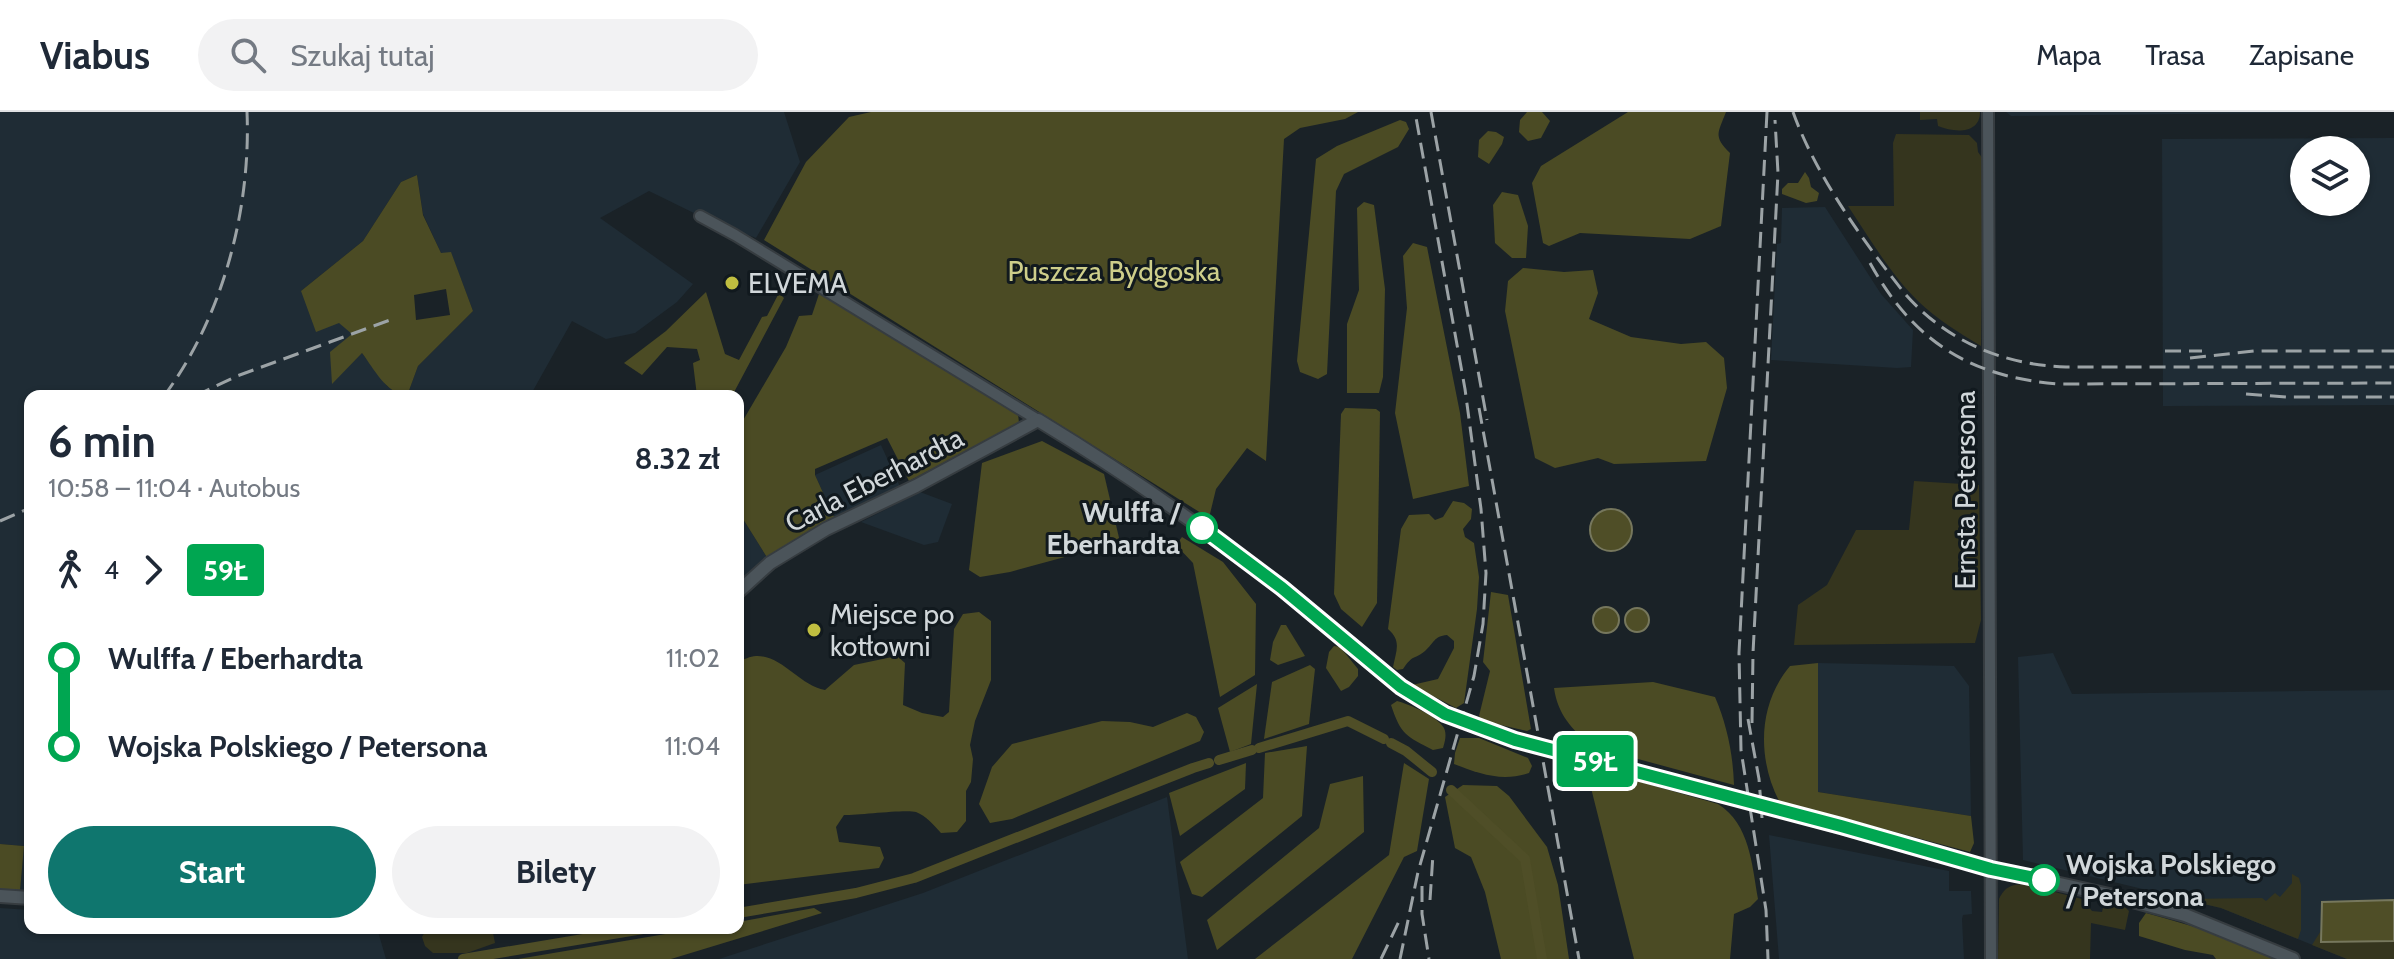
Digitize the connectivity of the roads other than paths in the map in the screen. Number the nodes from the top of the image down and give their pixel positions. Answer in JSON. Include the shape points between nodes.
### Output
{"nodes":[{"id":1,"x":1988,"y":112,"type":"edge"},
{"id":2,"x":700,"y":216,"type":"dead end"},
{"id":3,"x":1038,"y":420,"type":"junction"},
{"id":4,"x":744,"y":587,"type":"edge"},
{"id":5,"x":1991,"y":869,"type":"junction"},
{"id":6,"x":0,"y":896,"type":"edge"},
{"id":7,"x":24,"y":898,"type":"edge"},
{"id":8,"x":1991,"y":959,"type":"edge"},
{"id":9,"x":2293,"y":959,"type":"edge"}],
"edges":[{"from":1,"to":5,"type":"street","name":"Ernsta Petersona"},
{"from":2,"to":3,"type":"street"},
{"from":3,"to":4,"type":"street","name":"Carla Eberhardta","via":[[826,529],[770,563]]},
{"from":3,"to":5,"type":"street","bridge":true,"via":[[1182,512],[1401,687],[1445,714],[1515,740]]},
{"from":5,"to":8,"type":"street","name":"Ernsta Petersona"},
{"from":5,"to":9,"type":"street","via":[[2185,915]]},
{"from":6,"to":7,"type":"street"}]}
